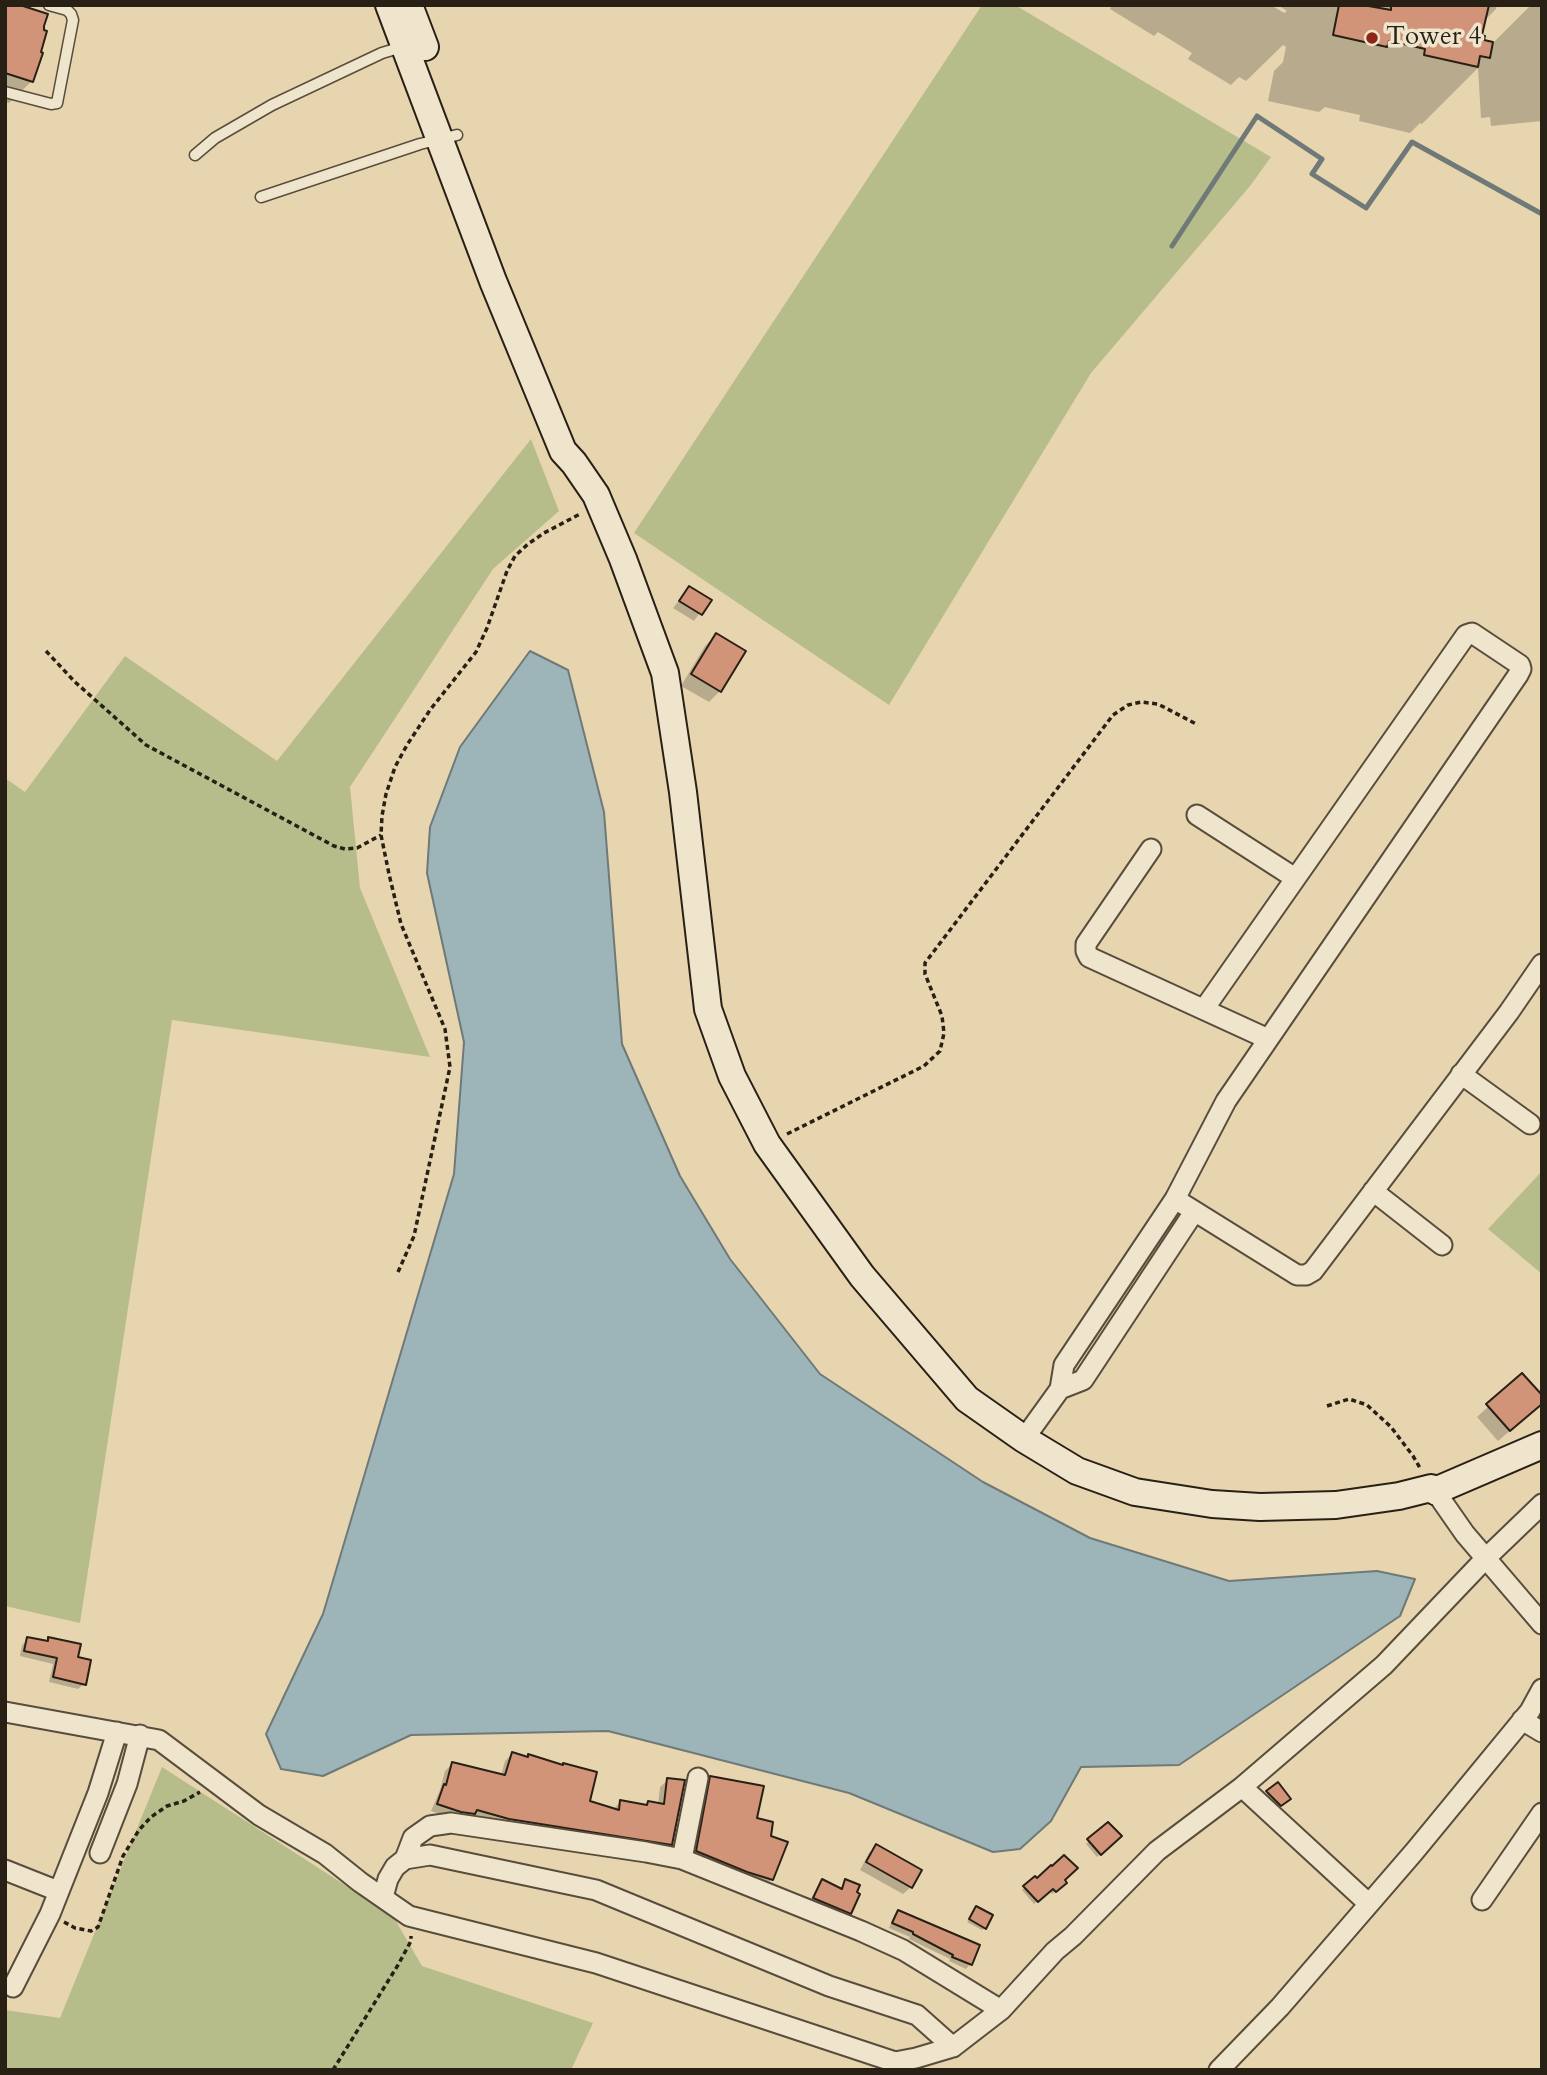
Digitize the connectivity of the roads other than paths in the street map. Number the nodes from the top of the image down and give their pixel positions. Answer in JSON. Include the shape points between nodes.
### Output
{"nodes":[{"id":1,"x":49,"y":5,"type":"edge"},
{"id":2,"x":389,"y":5,"type":"edge"},
{"id":3,"x":409,"y":5,"type":"edge"},
{"id":4,"x":405,"y":46,"type":"junction"},
{"id":5,"x":5,"y":93,"type":"edge"},
{"id":6,"x":449,"y":136,"type":"junction"},
{"id":7,"x":195,"y":155,"type":"dead end"},
{"id":8,"x":261,"y":197,"type":"dead end"},
{"id":9,"x":1197,"y":815,"type":"dead end"},
{"id":10,"x":1151,"y":849,"type":"dead end"},
{"id":11,"x":1294,"y":878,"type":"junction"},
{"id":12,"x":1542,"y":964,"type":"edge"},
{"id":13,"x":1204,"y":1009,"type":"junction"},
{"id":14,"x":1268,"y":1039,"type":"junction"},
{"id":15,"x":1461,"y":1074,"type":"junction"},
{"id":16,"x":1530,"y":1124,"type":"dead end"},
{"id":17,"x":1373,"y":1191,"type":"junction"},
{"id":18,"x":1175,"y":1199,"type":"junction"},
{"id":19,"x":1194,"y":1212,"type":"junction"},
{"id":20,"x":1442,"y":1245,"type":"dead end"},
{"id":21,"x":1060,"y":1389,"type":"junction"},
{"id":22,"x":1024,"y":1438,"type":"junction"},
{"id":23,"x":1542,"y":1445,"type":"edge"},
{"id":24,"x":1433,"y":1490,"type":"junction"},
{"id":25,"x":1542,"y":1504,"type":"edge"},
{"id":26,"x":1486,"y":1558,"type":"junction"},
{"id":27,"x":1542,"y":1623,"type":"edge"},
{"id":28,"x":1542,"y":1689,"type":"edge"},
{"id":29,"x":5,"y":1712,"type":"edge"},
{"id":30,"x":1522,"y":1720,"type":"junction"},
{"id":31,"x":117,"y":1732,"type":"junction"},
{"id":32,"x":1542,"y":1732,"type":"edge"},
{"id":33,"x":141,"y":1735,"type":"junction"},
{"id":34,"x":698,"y":1778,"type":"dead end"},
{"id":35,"x":1242,"y":1787,"type":"junction"},
{"id":36,"x":1542,"y":1813,"type":"edge"},
{"id":37,"x":100,"y":1853,"type":"dead end"},
{"id":38,"x":405,"y":1858,"type":"junction"},
{"id":39,"x":682,"y":1859,"type":"junction"},
{"id":40,"x":5,"y":1870,"type":"edge"},
{"id":41,"x":58,"y":1891,"type":"junction"},
{"id":42,"x":383,"y":1897,"type":"junction"},
{"id":43,"x":1482,"y":1900,"type":"dead end"},
{"id":44,"x":1369,"y":1904,"type":"junction"},
{"id":45,"x":13,"y":1987,"type":"dead end"},
{"id":46,"x":1001,"y":2010,"type":"junction"},
{"id":47,"x":953,"y":2046,"type":"junction"},
{"id":48,"x":900,"y":2066,"type":"edge"},
{"id":49,"x":1219,"y":2070,"type":"edge"}],
"edges":[{"from":1,"to":5,"type":"lane","via":[[67,10],[73,20],[57,103]]},
{"from":2,"to":4,"type":"street"},
{"from":3,"to":6,"type":"street"},
{"from":4,"to":6,"type":"street"},
{"from":4,"to":7,"type":"lane","via":[[272,105]]},
{"from":6,"to":8,"type":"lane"},
{"from":6,"to":22,"type":"street","via":[[574,447],[574,463],[600,504],[666,673],[708,1009],[732,1076],[767,1144],[862,1276],[967,1398]]},
{"from":9,"to":11,"type":"street"},
{"from":10,"to":13,"type":"street","via":[[1086,944],[1086,951],[1090,957]]},
{"from":11,"to":13,"type":"street"},
{"from":11,"to":14,"type":"street","via":[[1466,635],[1472,633],[1520,665],[1518,675]]},
{"from":12,"to":15,"type":"street"},
{"from":13,"to":14,"type":"street"},
{"from":14,"to":18,"type":"street","via":[[1226,1101]]},
{"from":15,"to":16,"type":"street"},
{"from":15,"to":17,"type":"street"},
{"from":17,"to":19,"type":"street","via":[[1306,1275],[1297,1275]]},
{"from":17,"to":20,"type":"street"},
{"from":18,"to":19,"type":"street"},
{"from":18,"to":21,"type":"street","via":[[1064,1365]]},
{"from":19,"to":21,"type":"street","via":[[1083,1380]]},
{"from":21,"to":22,"type":"street"},
{"from":22,"to":24,"type":"street","via":[[1077,1471],[1135,1492],[1212,1504],[1336,1505]]},
{"from":23,"to":24,"type":"street"},
{"from":24,"to":26,"type":"street"},
{"from":25,"to":26,"type":"street"},
{"from":26,"to":27,"type":"street"},
{"from":26,"to":35,"type":"street","via":[[1384,1665]]},
{"from":28,"to":30,"type":"street"},
{"from":29,"to":31,"type":"street"},
{"from":30,"to":32,"type":"street"},
{"from":30,"to":44,"type":"street"},
{"from":31,"to":33,"type":"street"},
{"from":31,"to":41,"type":"street"},
{"from":33,"to":37,"type":"street"},
{"from":33,"to":42,"type":"street","via":[[159,1740],[259,1815],[325,1854]]},
{"from":34,"to":39,"type":"street"},
{"from":35,"to":44,"type":"street"},
{"from":35,"to":46,"type":"street","via":[[1157,1852]]},
{"from":36,"to":43,"type":"street"},
{"from":38,"to":39,"type":"street","via":[[413,1838],[430,1826],[451,1823]]},
{"from":38,"to":42,"type":"street","via":[[388,1879]]},
{"from":38,"to":47,"type":"street","via":[[430,1855],[596,1890],[829,1986],[917,2015]]},
{"from":39,"to":46,"type":"street","via":[[903,1950]]},
{"from":40,"to":41,"type":"street"},
{"from":41,"to":45,"type":"street"},
{"from":42,"to":48,"type":"street","via":[[409,1916],[596,1963]]},
{"from":44,"to":49,"type":"street"},
{"from":46,"to":47,"type":"street"},
{"from":47,"to":48,"type":"street"}]}
